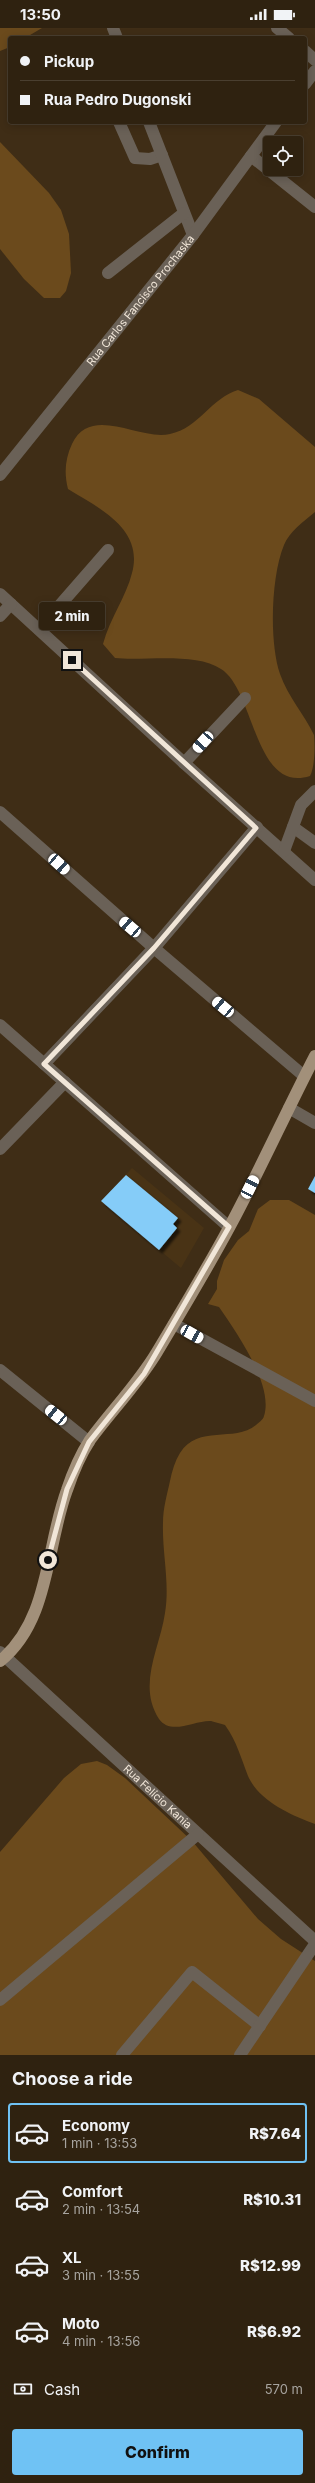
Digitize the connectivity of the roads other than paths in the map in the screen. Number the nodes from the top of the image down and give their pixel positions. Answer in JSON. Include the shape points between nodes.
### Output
{"nodes":[{"id":1,"x":277,"y":28,"type":"edge"},
{"id":2,"x":287,"y":36,"type":"edge"},
{"id":3,"x":307,"y":53,"type":"edge"},
{"id":4,"x":315,"y":60,"type":"edge"},
{"id":5,"x":315,"y":71,"type":"edge"},
{"id":6,"x":307,"y":81,"type":"edge"},
{"id":7,"x":120,"y":124,"type":"edge"},
{"id":8,"x":150,"y":124,"type":"edge"},
{"id":9,"x":274,"y":124,"type":"edge"},
{"id":10,"x":162,"y":155,"type":"junction"},
{"id":11,"x":250,"y":156,"type":"junction"},
{"id":12,"x":315,"y":207,"type":"edge"},
{"id":13,"x":184,"y":213,"type":"junction"},
{"id":14,"x":193,"y":235,"type":"junction"},
{"id":15,"x":108,"y":273,"type":"dead end"},
{"id":16,"x":0,"y":475,"type":"edge"},
{"id":17,"x":108,"y":550,"type":"dead end"},
{"id":18,"x":0,"y":594,"type":"edge"},
{"id":19,"x":11,"y":604,"type":"junction"},
{"id":20,"x":0,"y":616,"type":"edge"},
{"id":21,"x":39,"y":629,"type":"junction"},
{"id":22,"x":245,"y":698,"type":"dead end"},
{"id":23,"x":184,"y":763,"type":"junction"},
{"id":24,"x":315,"y":791,"type":"edge"},
{"id":25,"x":0,"y":812,"type":"edge"},
{"id":26,"x":293,"y":827,"type":"junction"},
{"id":27,"x":256,"y":828,"type":"junction"},
{"id":28,"x":315,"y":843,"type":"edge"},
{"id":29,"x":284,"y":851,"type":"junction"},
{"id":30,"x":315,"y":880,"type":"edge"},
{"id":31,"x":154,"y":948,"type":"junction"},
{"id":32,"x":0,"y":1025,"type":"edge"},
{"id":33,"x":315,"y":1056,"type":"edge"},
{"id":34,"x":44,"y":1064,"type":"junction"},
{"id":35,"x":304,"y":1076,"type":"junction"},
{"id":36,"x":64,"y":1082,"type":"junction"},
{"id":37,"x":289,"y":1108,"type":"junction"},
{"id":38,"x":315,"y":1123,"type":"edge"},
{"id":39,"x":0,"y":1150,"type":"edge"},
{"id":40,"x":229,"y":1227,"type":"junction"},
{"id":41,"x":174,"y":1324,"type":"junction"},
{"id":42,"x":0,"y":1370,"type":"edge"},
{"id":43,"x":315,"y":1402,"type":"edge"},
{"id":44,"x":89,"y":1442,"type":"junction"},
{"id":45,"x":2,"y":1657,"type":"edge"},
{"id":46,"x":198,"y":1834,"type":"junction"},
{"id":47,"x":315,"y":1941,"type":"edge"},
{"id":48,"x":315,"y":1944,"type":"edge"},
{"id":49,"x":0,"y":2000,"type":"edge"},
{"id":50,"x":260,"y":2026,"type":"junction"},
{"id":51,"x":122,"y":2055,"type":"edge"},
{"id":52,"x":240,"y":2055,"type":"edge"}],
"edges":[{"from":1,"to":2,"type":"street"},
{"from":3,"to":4,"type":"street"},
{"from":5,"to":6,"type":"street"},
{"from":7,"to":10,"type":"street","via":[[135,158],[146,160]]},
{"from":8,"to":10,"type":"street"},
{"from":9,"to":11,"type":"street","name":"Rua Carlos Fancisco Prochaska"},
{"from":10,"to":13,"type":"street"},
{"from":11,"to":12,"type":"street"},
{"from":11,"to":14,"type":"street","name":"Rua Carlos Fancisco Prochaska"},
{"from":13,"to":14,"type":"street"},
{"from":13,"to":15,"type":"street"},
{"from":14,"to":16,"type":"street","name":"Rua Carlos Fancisco Prochaska"},
{"from":17,"to":21,"type":"street"},
{"from":18,"to":19,"type":"street"},
{"from":19,"to":20,"type":"street"},
{"from":19,"to":21,"type":"street"},
{"from":21,"to":23,"type":"street"},
{"from":22,"to":23,"type":"street"},
{"from":23,"to":27,"type":"street"},
{"from":24,"to":26,"type":"street","via":[[302,805]]},
{"from":25,"to":31,"type":"street"},
{"from":26,"to":28,"type":"street"},
{"from":26,"to":29,"type":"street"},
{"from":27,"to":29,"type":"street"},
{"from":27,"to":31,"type":"street"},
{"from":29,"to":30,"type":"street"},
{"from":31,"to":34,"type":"street"},
{"from":31,"to":35,"type":"street"},
{"from":32,"to":34,"type":"street"},
{"from":33,"to":35,"type":"main road"},
{"from":34,"to":36,"type":"street"},
{"from":35,"to":37,"type":"main road"},
{"from":36,"to":39,"type":"street"},
{"from":36,"to":40,"type":"street"},
{"from":37,"to":38,"type":"street"},
{"from":37,"to":40,"type":"main road"},
{"from":40,"to":41,"type":"main road"},
{"from":41,"to":43,"type":"street"},
{"from":41,"to":44,"type":"main road","via":[[144,1374]]},
{"from":42,"to":44,"type":"street"},
{"from":44,"to":45,"type":"main road","via":[[67,1489],[58,1517],[46,1574],[29,1625],[20,1640]]},
{"from":45,"to":46,"type":"street","name":"Rua Felício Kania"},
{"from":46,"to":47,"type":"street","name":"Rua Felício Kania"},
{"from":46,"to":49,"type":"street"},
{"from":48,"to":50,"type":"street"},
{"from":50,"to":51,"type":"street","via":[[192,1972]]},
{"from":50,"to":52,"type":"street"}]}
